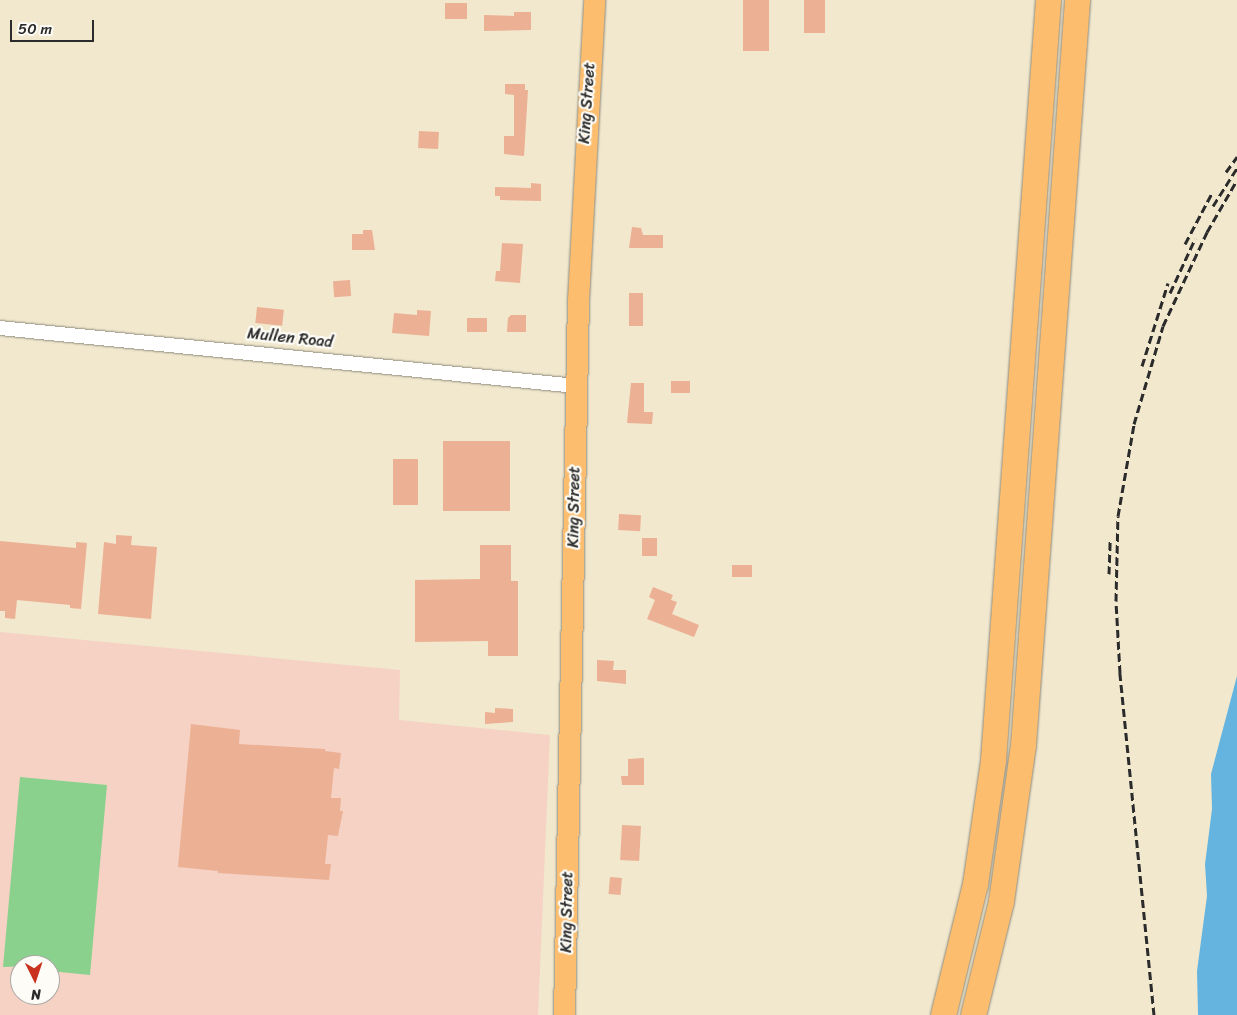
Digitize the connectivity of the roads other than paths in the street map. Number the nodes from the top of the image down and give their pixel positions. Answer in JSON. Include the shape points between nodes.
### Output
{"nodes":[{"id":1,"x":594,"y":0,"type":"edge"},
{"id":2,"x":1048,"y":0,"type":"edge"},
{"id":3,"x":1077,"y":0,"type":"edge"},
{"id":4,"x":0,"y":328,"type":"edge"},
{"id":5,"x":576,"y":386,"type":"junction"},
{"id":6,"x":564,"y":1015,"type":"edge"},
{"id":7,"x":943,"y":1015,"type":"edge"},
{"id":8,"x":973,"y":1015,"type":"edge"}],
"edges":[{"from":1,"to":5,"type":"main road","name":"King Street","via":[[583,176]]},
{"from":2,"to":7,"type":"highway","via":[[993,760],[975,884]]},
{"from":3,"to":8,"type":"highway","via":[[1023,745],[1003,892]]},
{"from":4,"to":5,"type":"street","name":"Mullen Road"},
{"from":5,"to":6,"type":"main road","name":"King Street"}]}
